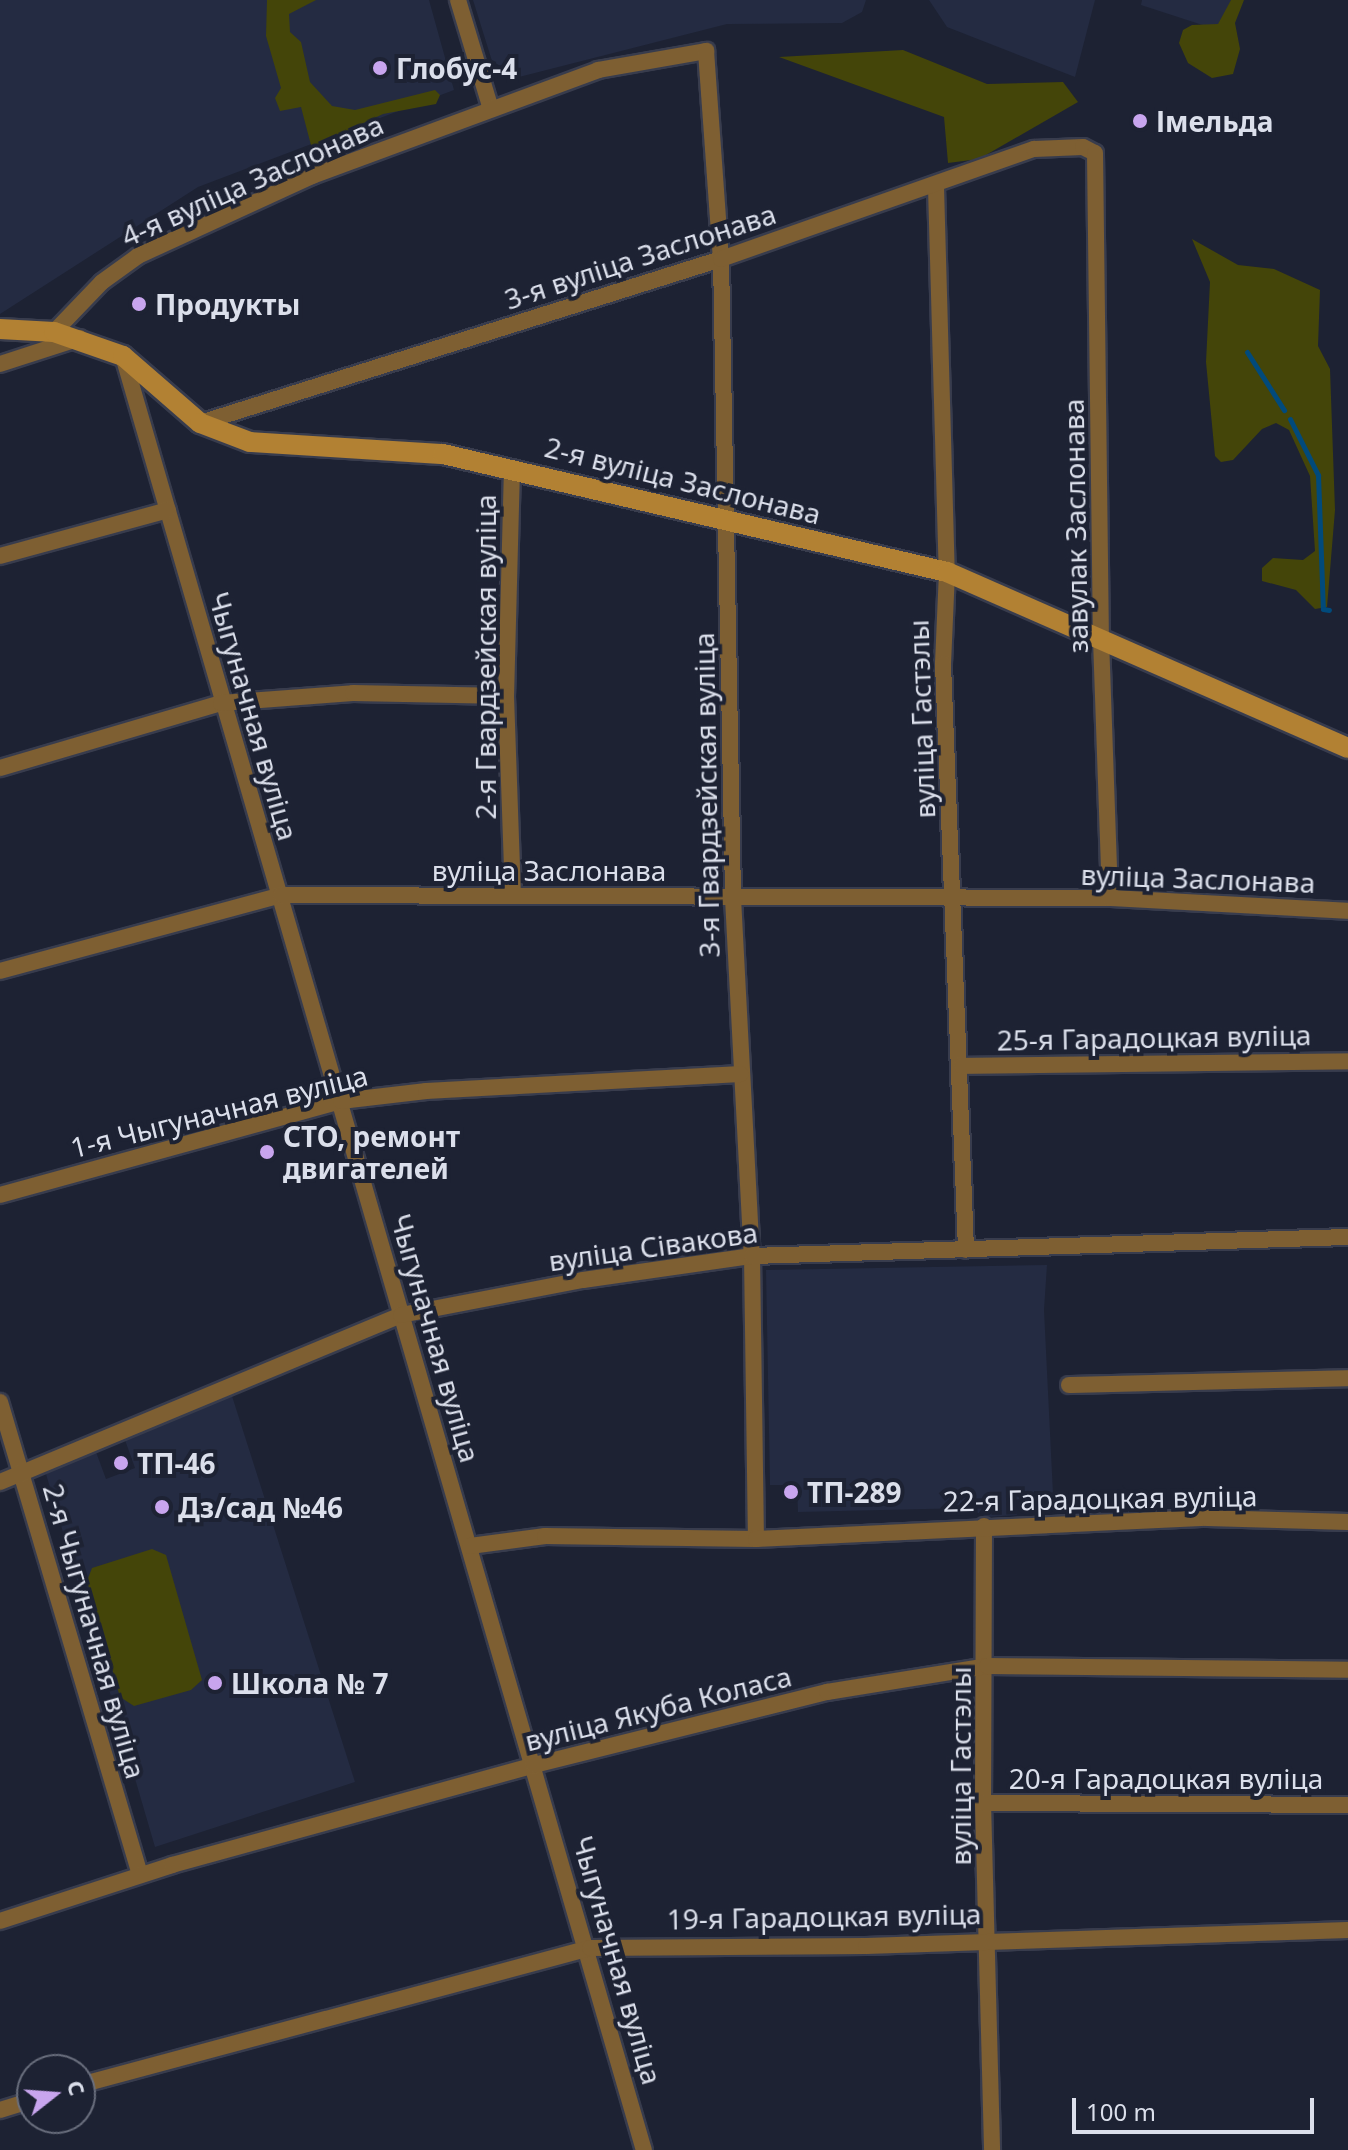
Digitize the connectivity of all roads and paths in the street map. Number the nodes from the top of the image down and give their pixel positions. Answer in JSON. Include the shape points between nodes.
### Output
{"nodes":[{"id":1,"x":458,"y":0,"type":"edge"},
{"id":2,"x":706,"y":51,"type":"joint"},
{"id":3,"x":490,"y":106,"type":"junction"},
{"id":4,"x":1095,"y":153,"type":"joint"},
{"id":5,"x":936,"y":187,"type":"junction"},
{"id":6,"x":721,"y":259,"type":"junction"},
{"id":7,"x":0,"y":329,"type":"edge"},
{"id":8,"x":54,"y":332,"type":"junction"},
{"id":9,"x":81,"y":338,"type":"junction"},
{"id":10,"x":123,"y":356,"type":"junction"},
{"id":11,"x":0,"y":364,"type":"edge"},
{"id":12,"x":200,"y":423,"type":"junction"},
{"id":13,"x":512,"y":468,"type":"junction"},
{"id":14,"x":168,"y":510,"type":"junction"},
{"id":15,"x":725,"y":520,"type":"junction"},
{"id":16,"x":0,"y":556,"type":"edge"},
{"id":17,"x":947,"y":572,"type":"junction"},
{"id":18,"x":1101,"y":639,"type":"junction"},
{"id":19,"x":506,"y":696,"type":"junction"},
{"id":20,"x":221,"y":703,"type":"junction"},
{"id":21,"x":1348,"y":748,"type":"edge"},
{"id":22,"x":0,"y":768,"type":"edge"},
{"id":23,"x":513,"y":894,"type":"junction"},
{"id":24,"x":281,"y":895,"type":"junction"},
{"id":25,"x":733,"y":898,"type":"junction"},
{"id":26,"x":1110,"y":898,"type":"junction"},
{"id":27,"x":954,"y":899,"type":"junction"},
{"id":28,"x":1348,"y":911,"type":"edge"},
{"id":29,"x":0,"y":971,"type":"edge"},
{"id":30,"x":1348,"y":1061,"type":"edge"},
{"id":31,"x":962,"y":1066,"type":"junction"},
{"id":32,"x":741,"y":1074,"type":"junction"},
{"id":33,"x":341,"y":1101,"type":"junction"},
{"id":34,"x":0,"y":1195,"type":"edge"},
{"id":35,"x":1348,"y":1237,"type":"edge"},
{"id":36,"x":966,"y":1250,"type":"junction"},
{"id":37,"x":752,"y":1256,"type":"junction"},
{"id":38,"x":401,"y":1315,"type":"junction"},
{"id":39,"x":1348,"y":1378,"type":"edge"},
{"id":40,"x":1069,"y":1385,"type":"dead end"},
{"id":41,"x":0,"y":1402,"type":"edge"},
{"id":42,"x":22,"y":1472,"type":"junction"},
{"id":43,"x":0,"y":1482,"type":"edge"},
{"id":44,"x":1348,"y":1522,"type":"edge"},
{"id":45,"x":984,"y":1526,"type":"junction"},
{"id":46,"x":756,"y":1539,"type":"junction"},
{"id":47,"x":470,"y":1546,"type":"junction"},
{"id":48,"x":987,"y":1666,"type":"junction"},
{"id":49,"x":1348,"y":1670,"type":"edge"},
{"id":50,"x":534,"y":1765,"type":"junction"},
{"id":51,"x":983,"y":1803,"type":"junction"},
{"id":52,"x":1348,"y":1805,"type":"edge"},
{"id":53,"x":140,"y":1875,"type":"junction"},
{"id":54,"x":0,"y":1921,"type":"edge"},
{"id":55,"x":1348,"y":1930,"type":"edge"},
{"id":56,"x":987,"y":1938,"type":"junction"},
{"id":57,"x":590,"y":1948,"type":"junction"},
{"id":58,"x":96,"y":2081,"type":"edge"},
{"id":59,"x":644,"y":2150,"type":"edge"},
{"id":60,"x":992,"y":2150,"type":"edge"}],
"edges":[{"from":1,"to":3,"type":"street"},
{"from":2,"to":3,"type":"street","name":"4-я вуліца Заслонава","via":[[598,70]]},
{"from":2,"to":6,"type":"street","name":"3-я Гвардзейская вуліца"},
{"from":3,"to":8,"type":"street","name":"4-я вуліца Заслонава","via":[[312,176],[138,256],[102,282]]},
{"from":4,"to":5,"type":"street","name":"3-я вуліца Заслонава","via":[[1064,145],[1034,149]]},
{"from":4,"to":18,"type":"street","name":"завулак Заслонава"},
{"from":5,"to":6,"type":"street","name":"3-я вуліца Заслонава"},
{"from":5,"to":17,"type":"street","name":"вуліца Гастэлы"},
{"from":6,"to":12,"type":"street","name":"3-я вуліца Заслонава"},
{"from":6,"to":15,"type":"street","name":"3-я Гвардзейская вуліца"},
{"from":7,"to":8,"type":"main road","name":"2-я вуліца Заслонава"},
{"from":8,"to":9,"type":"main road","name":"2-я вуліца Заслонава"},
{"from":9,"to":10,"type":"main road","name":"2-я вуліца Заслонава"},
{"from":9,"to":11,"type":"street"},
{"from":10,"to":12,"type":"main road","name":"2-я вуліца Заслонава"},
{"from":10,"to":14,"type":"street","name":"Чыгуначная вуліца"},
{"from":12,"to":13,"type":"main road","name":"2-я вуліца Заслонава","via":[[250,442],[443,454]]},
{"from":13,"to":15,"type":"main road","name":"2-я вуліца Заслонава"},
{"from":13,"to":19,"type":"street","name":"2-я Гвардзейская вуліца"},
{"from":14,"to":16,"type":"street"},
{"from":14,"to":20,"type":"street","name":"Чыгуначная вуліца"},
{"from":15,"to":17,"type":"main road","name":"2-я вуліца Заслонава"},
{"from":15,"to":25,"type":"street","name":"3-я Гвардзейская вуліца"},
{"from":17,"to":18,"type":"main road","name":"2-я вуліца Заслонава"},
{"from":17,"to":27,"type":"street","name":"вуліца Гастэлы","via":[[943,664]]},
{"from":18,"to":21,"type":"main road","name":"2-я вуліца Заслонава"},
{"from":18,"to":26,"type":"street","name":"завулак Заслонава"},
{"from":19,"to":20,"type":"street","via":[[353,693]]},
{"from":19,"to":23,"type":"street","name":"2-я Гвардзейская вуліца"},
{"from":20,"to":22,"type":"street"},
{"from":20,"to":24,"type":"street","name":"Чыгуначная вуліца"},
{"from":23,"to":24,"type":"street","name":"вуліца Заслонава"},
{"from":23,"to":25,"type":"street","name":"вуліца Заслонава"},
{"from":24,"to":29,"type":"street","name":"вуліца Заслонава"},
{"from":24,"to":33,"type":"street","name":"Чыгуначная вуліца"},
{"from":25,"to":27,"type":"street","name":"вуліца Заслонава"},
{"from":25,"to":32,"type":"street","name":"3-я Гвардзейская вуліца"},
{"from":26,"to":27,"type":"street","name":"вуліца Заслонава"},
{"from":26,"to":28,"type":"street","name":"вуліца Заслонава"},
{"from":27,"to":31,"type":"street","name":"вуліца Гастэлы"},
{"from":30,"to":31,"type":"street","name":"25-я Гарадоцкая вуліца"},
{"from":31,"to":36,"type":"street","name":"вуліца Гастэлы"},
{"from":32,"to":33,"type":"street","name":"1-я Чыгуначная вуліца","via":[[426,1091]]},
{"from":32,"to":37,"type":"street","name":"3-я Гвардзейская вуліца"},
{"from":33,"to":34,"type":"street","name":"1-я Чыгуначная вуліца"},
{"from":33,"to":38,"type":"street","name":"Чыгуначная вуліца"},
{"from":35,"to":36,"type":"street","name":"вуліца Сівакова"},
{"from":36,"to":37,"type":"street","name":"вуліца Сівакова"},
{"from":37,"to":38,"type":"street","name":"вуліца Сівакова","via":[[583,1280]]},
{"from":37,"to":46,"type":"street","name":"3-я Гвардзейская вуліца"},
{"from":38,"to":42,"type":"street","name":"вуліца Сівакова"},
{"from":38,"to":47,"type":"street","name":"Чыгуначная вуліца"},
{"from":39,"to":40,"type":"street"},
{"from":41,"to":42,"type":"street","name":"2-я Чыгуначная вуліца"},
{"from":42,"to":43,"type":"street","name":"вуліца Сівакова"},
{"from":42,"to":53,"type":"street","name":"2-я Чыгуначная вуліца"},
{"from":44,"to":45,"type":"street","name":"22-я Гарадоцкая вуліца","via":[[1207,1518]]},
{"from":45,"to":46,"type":"street","name":"22-я Гарадоцкая вуліца"},
{"from":45,"to":48,"type":"street","name":"вуліца Гастэлы"},
{"from":46,"to":47,"type":"street","name":"22-я Гарадоцкая вуліца","via":[[545,1536]]},
{"from":47,"to":50,"type":"street","name":"Чыгуначная вуліца"},
{"from":48,"to":49,"type":"street","name":"вуліца Якуба Коласа"},
{"from":48,"to":50,"type":"street","name":"вуліца Якуба Коласа","via":[[827,1692]]},
{"from":48,"to":51,"type":"street","name":"вуліца Гастэлы"},
{"from":50,"to":53,"type":"street","name":"вуліца Якуба Коласа"},
{"from":50,"to":57,"type":"street","name":"Чыгуначная вуліца"},
{"from":51,"to":52,"type":"street","name":"20-я Гарадоцкая вуліца"},
{"from":51,"to":56,"type":"street","name":"вуліца Гастэлы"},
{"from":53,"to":54,"type":"street","name":"вуліца Якуба Коласа"},
{"from":55,"to":56,"type":"street","name":"19-я Гарадоцкая вуліца"},
{"from":56,"to":57,"type":"street","name":"19-я Гарадоцкая вуліца","via":[[866,1946]]},
{"from":56,"to":60,"type":"street","name":"вуліца Гастэлы"},
{"from":57,"to":58,"type":"street","name":"19-я Гарадоцкая вуліца"},
{"from":57,"to":59,"type":"street","name":"Чыгуначная вуліца"}]}
